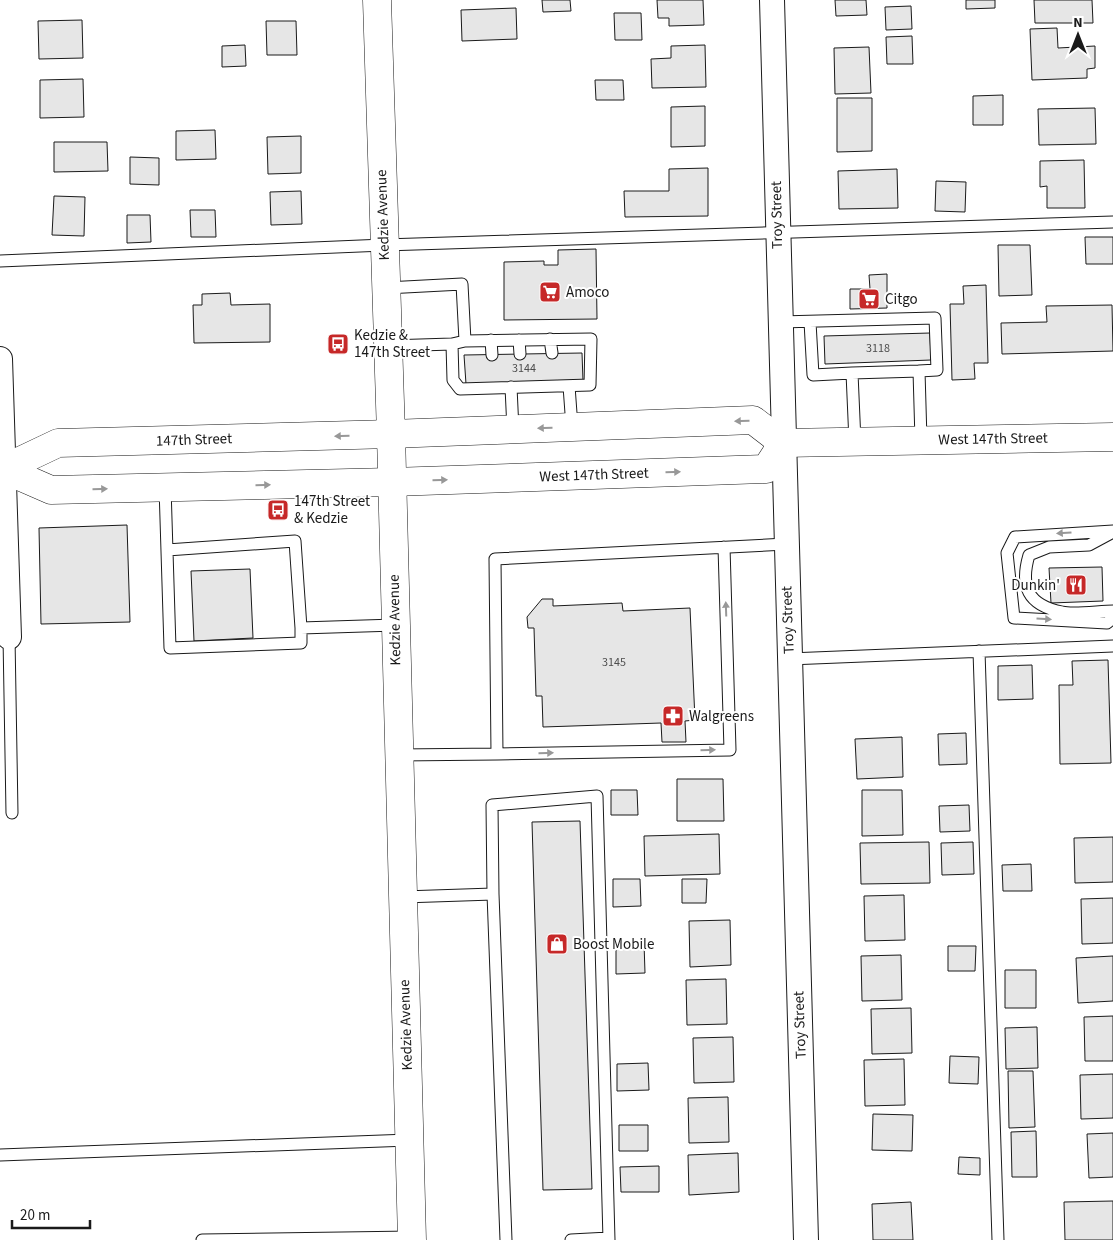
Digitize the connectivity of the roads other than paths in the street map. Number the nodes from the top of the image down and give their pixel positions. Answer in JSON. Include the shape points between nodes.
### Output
{"nodes":[{"id":1,"x":377,"y":0,"type":"edge"},
{"id":2,"x":772,"y":0,"type":"edge"},
{"id":3,"x":1113,"y":222,"type":"edge"},
{"id":4,"x":777,"y":233,"type":"junction"},
{"id":5,"x":384,"y":245,"type":"junction"},
{"id":6,"x":0,"y":261,"type":"edge"},
{"id":7,"x":386,"y":288,"type":"junction"},
{"id":8,"x":780,"y":322,"type":"junction"},
{"id":9,"x":810,"y":322,"type":"junction"},
{"id":10,"x":550,"y":339,"type":"junction"},
{"id":11,"x":491,"y":340,"type":"junction"},
{"id":12,"x":519,"y":340,"type":"junction"},
{"id":13,"x":464,"y":341,"type":"junction"},
{"id":14,"x":452,"y":344,"type":"junction"},
{"id":15,"x":388,"y":346,"type":"junction"},
{"id":16,"x":552,"y":353,"type":"dead end"},
{"id":17,"x":520,"y":354,"type":"dead end"},
{"id":18,"x":492,"y":355,"type":"dead end"},
{"id":19,"x":0,"y":359,"type":"edge"},
{"id":20,"x":919,"y":371,"type":"junction"},
{"id":21,"x":852,"y":373,"type":"junction"},
{"id":22,"x":569,"y":386,"type":"junction"},
{"id":23,"x":511,"y":387,"type":"junction"},
{"id":24,"x":572,"y":427,"type":"junction"},
{"id":25,"x":512,"y":430,"type":"junction"},
{"id":26,"x":391,"y":434,"type":"junction"},
{"id":27,"x":1113,"y":437,"type":"edge"},
{"id":28,"x":921,"y":440,"type":"junction"},
{"id":29,"x":855,"y":442,"type":"junction"},
{"id":30,"x":783,"y":444,"type":"junction"},
{"id":31,"x":2,"y":469,"type":"edge"},
{"id":32,"x":392,"y":482,"type":"junction"},
{"id":33,"x":164,"y":487,"type":"junction"},
{"id":34,"x":1113,"y":532,"type":"edge"},
{"id":35,"x":786,"y":544,"type":"junction"},
{"id":36,"x":724,"y":547,"type":"junction"},
{"id":37,"x":167,"y":550,"type":"junction"},
{"id":38,"x":1113,"y":611,"type":"edge"},
{"id":39,"x":1113,"y":618,"type":"edge"},
{"id":40,"x":395,"y":625,"type":"junction"},
{"id":41,"x":301,"y":628,"type":"junction"},
{"id":42,"x":4,"y":637,"type":"edge"},
{"id":43,"x":1113,"y":646,"type":"edge"},
{"id":44,"x":979,"y":651,"type":"junction"},
{"id":45,"x":789,"y":659,"type":"junction"},
{"id":46,"x":497,"y":754,"type":"junction"},
{"id":47,"x":398,"y":755,"type":"junction"},
{"id":48,"x":12,"y":813,"type":"dead end"},
{"id":49,"x":493,"y":894,"type":"junction"},
{"id":50,"x":402,"y":896,"type":"junction"},
{"id":51,"x":409,"y":1140,"type":"junction"},
{"id":52,"x":0,"y":1155,"type":"edge"},
{"id":53,"x":412,"y":1239,"type":"edge"},
{"id":54,"x":609,"y":1239,"type":"edge"},
{"id":55,"x":202,"y":1240,"type":"edge"},
{"id":56,"x":506,"y":1240,"type":"edge"},
{"id":57,"x":571,"y":1240,"type":"edge"},
{"id":58,"x":580,"y":1240,"type":"edge"},
{"id":59,"x":806,"y":1240,"type":"edge"},
{"id":60,"x":998,"y":1240,"type":"edge"}],
"edges":[{"from":1,"to":5,"type":"main road","name":"Kedzie Avenue"},
{"from":2,"to":4,"type":"street","name":"Troy Street"},
{"from":3,"to":4,"type":"lane"},
{"from":4,"to":5,"type":"lane"},
{"from":4,"to":8,"type":"street","name":"Troy Street"},
{"from":5,"to":6,"type":"lane"},
{"from":5,"to":7,"type":"main road","name":"Kedzie Avenue"},
{"from":7,"to":13,"type":"lane","via":[[462,284]]},
{"from":7,"to":15,"type":"main road","name":"Kedzie Avenue"},
{"from":8,"to":9,"type":"lane"},
{"from":8,"to":30,"type":"street","name":"Troy Street"},
{"from":9,"to":20,"type":"lane","via":[[935,318],[937,370]]},
{"from":9,"to":21,"type":"lane","via":[[813,375]]},
{"from":10,"to":12,"type":"lane"},
{"from":10,"to":16,"type":"lane"},
{"from":10,"to":22,"type":"lane","via":[[590,339],[590,385]]},
{"from":11,"to":12,"type":"lane"},
{"from":11,"to":13,"type":"lane"},
{"from":11,"to":18,"type":"lane"},
{"from":12,"to":17,"type":"lane"},
{"from":13,"to":14,"type":"lane"},
{"from":14,"to":15,"type":"lane"},
{"from":14,"to":23,"type":"lane","via":[[453,380],[460,389],[495,385]]},
{"from":15,"to":26,"type":"main road","name":"Kedzie Avenue"},
{"from":19,"to":31,"type":"street"},
{"from":20,"to":21,"type":"lane"},
{"from":20,"to":28,"type":"lane"},
{"from":21,"to":29,"type":"lane"},
{"from":22,"to":23,"type":"lane","via":[[555,383]]},
{"from":22,"to":24,"type":"lane"},
{"from":23,"to":25,"type":"lane"},
{"from":24,"to":25,"type":"main road","one_way":true},
{"from":30,"to":24,"type":"main road","one_way":true,"via":[[753,420]]},
{"from":25,"to":26,"type":"main road"},
{"from":26,"to":31,"type":"main road","name":"147th Street","one_way":true,"via":[[58,444]]},
{"from":26,"to":32,"type":"main road","name":"Kedzie Avenue"},
{"from":27,"to":28,"type":"main road","name":"West 147th Street"},
{"from":28,"to":29,"type":"main road","name":"West 147th Street"},
{"from":29,"to":30,"type":"main road","name":"West 147th Street"},
{"from":32,"to":30,"type":"main road","name":"West 147th Street","one_way":true,"via":[[766,469]]},
{"from":30,"to":35,"type":"street","name":"Troy Street"},
{"from":31,"to":33,"type":"main road","one_way":true,"via":[[52,490]]},
{"from":31,"to":42,"type":"street"},
{"from":33,"to":32,"type":"main road","one_way":true},
{"from":32,"to":40,"type":"main road","name":"Kedzie Avenue"},
{"from":33,"to":37,"type":"lane"},
{"from":34,"to":38,"type":"lane","via":[[1089,545],[1049,546],[1029,555],[1025,571],[1026,589],[1036,603],[1063,613]]},
{"from":34,"to":39,"type":"lane","one_way":true,"via":[[1015,537],[1006,553],[1014,618],[1107,622]]},
{"from":35,"to":36,"type":"lane"},
{"from":35,"to":45,"type":"street","name":"Troy Street"},
{"from":36,"to":46,"type":"lane","via":[[494,559]]},
{"from":46,"to":36,"type":"lane","one_way":true,"via":[[730,750]]},
{"from":37,"to":41,"type":"lane","via":[[295,541]]},
{"from":37,"to":41,"type":"lane","via":[[170,648],[302,643]]},
{"from":40,"to":41,"type":"lane"},
{"from":40,"to":47,"type":"main road","name":"Kedzie Avenue"},
{"from":42,"to":48,"type":"lane"},
{"from":43,"to":44,"type":"lane"},
{"from":44,"to":45,"type":"lane"},
{"from":44,"to":60,"type":"lane"},
{"from":45,"to":59,"type":"street","name":"Troy Street"},
{"from":46,"to":47,"type":"lane"},
{"from":47,"to":50,"type":"main road","name":"Kedzie Avenue"},
{"from":49,"to":50,"type":"lane"},
{"from":49,"to":54,"type":"lane","via":[[492,805],[597,796]]},
{"from":49,"to":56,"type":"lane"},
{"from":50,"to":51,"type":"main road","name":"Kedzie Avenue"},
{"from":51,"to":52,"type":"lane"},
{"from":51,"to":53,"type":"main road","name":"Kedzie Avenue"},
{"from":53,"to":55,"type":"lane"},
{"from":54,"to":58,"type":"lane"},
{"from":57,"to":58,"type":"lane"}]}
